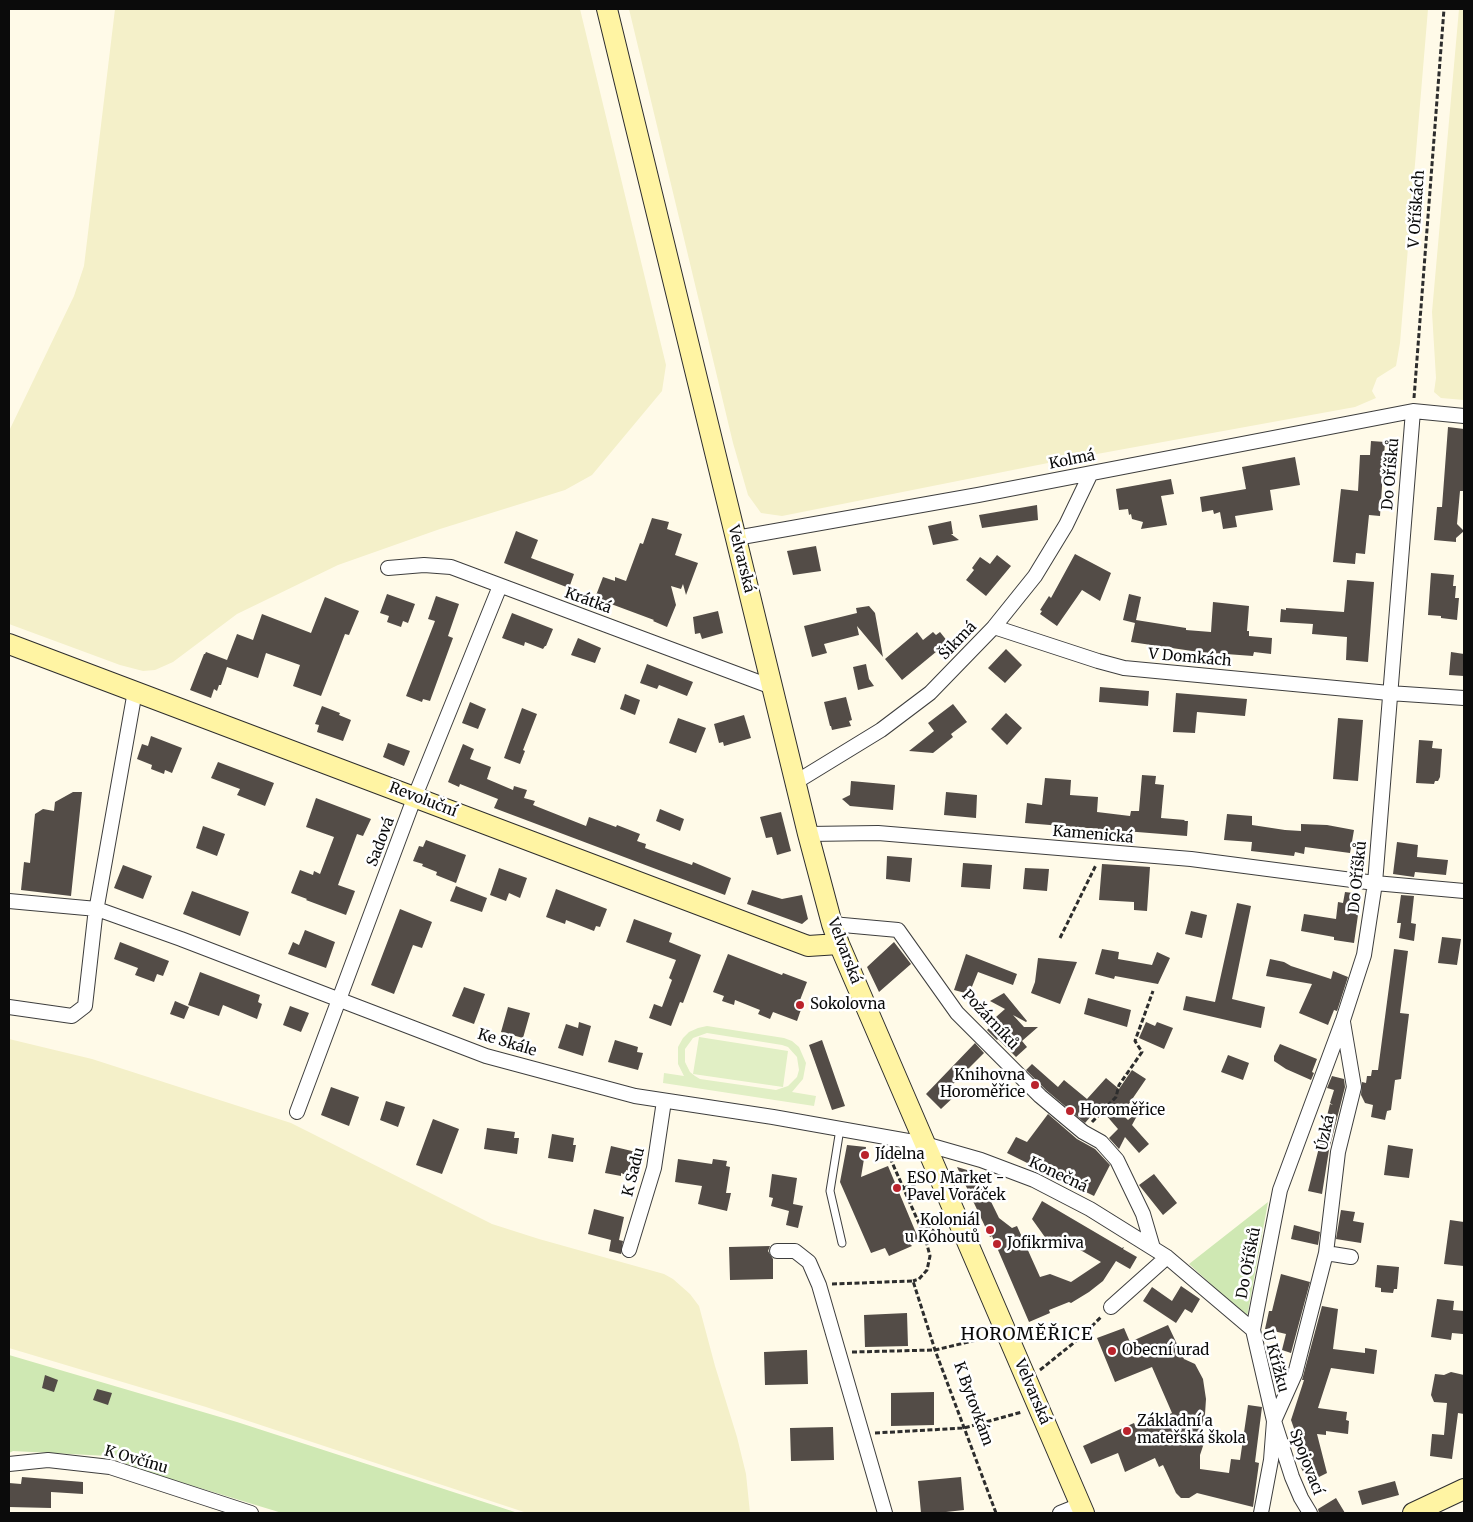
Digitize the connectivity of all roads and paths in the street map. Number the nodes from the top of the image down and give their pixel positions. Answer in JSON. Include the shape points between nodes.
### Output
{"nodes":[{"id":1,"x":607,"y":9,"type":"edge"},
{"id":2,"x":1444,"y":9,"type":"edge"},
{"id":3,"x":1413,"y":411,"type":"junction"},
{"id":4,"x":1464,"y":416,"type":"edge"},
{"id":5,"x":1091,"y":473,"type":"junction"},
{"id":6,"x":736,"y":538,"type":"junction"},
{"id":7,"x":388,"y":568,"type":"dead end"},
{"id":8,"x":500,"y":586,"type":"junction"},
{"id":9,"x":994,"y":627,"type":"junction"},
{"id":10,"x":9,"y":644,"type":"edge"},
{"id":11,"x":772,"y":687,"type":"junction"},
{"id":12,"x":135,"y":691,"type":"junction"},
{"id":13,"x":1389,"y":693,"type":"junction"},
{"id":14,"x":1464,"y":698,"type":"edge"},
{"id":15,"x":796,"y":782,"type":"junction"},
{"id":16,"x":415,"y":796,"type":"junction"},
{"id":17,"x":808,"y":834,"type":"junction"},
{"id":18,"x":1102,"y":852,"type":"junction"},
{"id":19,"x":1374,"y":883,"type":"junction"},
{"id":20,"x":1464,"y":891,"type":"edge"},
{"id":21,"x":9,"y":901,"type":"edge"},
{"id":22,"x":97,"y":910,"type":"junction"},
{"id":23,"x":832,"y":924,"type":"junction"},
{"id":24,"x":1060,"y":938,"type":"dead end"},
{"id":25,"x":839,"y":944,"type":"junction"},
{"id":26,"x":1153,"y":992,"type":"dead end"},
{"id":27,"x":339,"y":999,"type":"junction"},
{"id":28,"x":9,"y":1007,"type":"edge"},
{"id":29,"x":1342,"y":1020,"type":"junction"},
{"id":30,"x":664,"y":1101,"type":"junction"},
{"id":31,"x":297,"y":1112,"type":"dead end"},
{"id":32,"x":840,"y":1129,"type":"junction"},
{"id":33,"x":1083,"y":1132,"type":"junction"},
{"id":34,"x":925,"y":1144,"type":"junction"},
{"id":35,"x":887,"y":1150,"type":"dead end"},
{"id":36,"x":924,"y":1181,"type":"dead end"},
{"id":37,"x":904,"y":1188,"type":"junction"},
{"id":38,"x":918,"y":1222,"type":"junction"},
{"id":39,"x":950,"y":1241,"type":"dead end"},
{"id":40,"x":842,"y":1243,"type":"dead end"},
{"id":41,"x":1153,"y":1248,"type":"junction"},
{"id":42,"x":629,"y":1250,"type":"dead end"},
{"id":43,"x":777,"y":1251,"type":"dead end"},
{"id":44,"x":1326,"y":1253,"type":"junction"},
{"id":45,"x":1167,"y":1257,"type":"junction"},
{"id":46,"x":1351,"y":1257,"type":"dead end"},
{"id":47,"x":913,"y":1282,"type":"junction"},
{"id":48,"x":819,"y":1285,"type":"junction"},
{"id":49,"x":1111,"y":1308,"type":"joint"},
{"id":50,"x":1252,"y":1330,"type":"junction"},
{"id":51,"x":992,"y":1336,"type":"dead end"},
{"id":52,"x":936,"y":1350,"type":"junction"},
{"id":53,"x":838,"y":1352,"type":"junction"},
{"id":54,"x":1026,"y":1381,"type":"junction"},
{"id":55,"x":1025,"y":1411,"type":"dead end"},
{"id":56,"x":1274,"y":1421,"type":"junction"},
{"id":57,"x":964,"y":1428,"type":"junction"},
{"id":58,"x":862,"y":1434,"type":"junction"},
{"id":59,"x":9,"y":1464,"type":"edge"},
{"id":60,"x":1464,"y":1489,"type":"edge"},
{"id":61,"x":1082,"y":1509,"type":"edge"},
{"id":62,"x":251,"y":1513,"type":"edge"},
{"id":63,"x":885,"y":1513,"type":"edge"},
{"id":64,"x":996,"y":1513,"type":"edge"},
{"id":65,"x":1060,"y":1513,"type":"edge"},
{"id":66,"x":1261,"y":1513,"type":"edge"},
{"id":67,"x":1310,"y":1513,"type":"edge"},
{"id":68,"x":1413,"y":1513,"type":"edge"}],
"edges":[{"from":1,"to":6,"type":"main road","name":"Velvarská"},
{"from":2,"to":3,"type":"path","name":"V Oříškách"},
{"from":3,"to":4,"type":"street","name":"Kolmá"},
{"from":3,"to":5,"type":"street","name":"Kolmá"},
{"from":3,"to":13,"type":"street","name":"Do Oříšků"},
{"from":5,"to":6,"type":"street","name":"Kolmá"},
{"from":5,"to":9,"type":"street","name":"Šikmá","via":[[1066,525],[1035,576]]},
{"from":6,"to":11,"type":"main road","name":"Velvarská"},
{"from":7,"to":8,"type":"street","name":"Krátká","via":[[451,566]]},
{"from":8,"to":11,"type":"street","name":"Krátká"},
{"from":8,"to":16,"type":"street","name":"Sadová"},
{"from":9,"to":13,"type":"street","name":"V Domkách","via":[[1124,668]]},
{"from":9,"to":15,"type":"street","name":"Šikmá","via":[[930,693],[881,730]]},
{"from":10,"to":12,"type":"main road","name":"Revoluční"},
{"from":11,"to":15,"type":"main road","name":"Velvarská"},
{"from":12,"to":16,"type":"main road","name":"Revoluční"},
{"from":12,"to":22,"type":"street"},
{"from":13,"to":14,"type":"street","name":"V Domkách"},
{"from":13,"to":19,"type":"street","name":"Do Oříšků"},
{"from":15,"to":17,"type":"main road","name":"Velvarská"},
{"from":16,"to":25,"type":"main road","name":"Revoluční","via":[[808,946]]},
{"from":16,"to":27,"type":"street","name":"Sadová"},
{"from":17,"to":18,"type":"street","name":"Kamenická","via":[[878,833]]},
{"from":17,"to":23,"type":"main road","name":"Velvarská"},
{"from":18,"to":19,"type":"street","name":"Kamenická","via":[[1191,859]]},
{"from":18,"to":24,"type":"path"},
{"from":19,"to":20,"type":"street","name":"Kamenická"},
{"from":19,"to":29,"type":"street","name":"Do Oříšků","via":[[1364,954]]},
{"from":21,"to":22,"type":"street","name":"Ke Skále"},
{"from":22,"to":27,"type":"street","name":"Ke Skále"},
{"from":22,"to":28,"type":"street","via":[[85,1006],[72,1016]]},
{"from":23,"to":25,"type":"main road","name":"Velvarská"},
{"from":23,"to":33,"type":"street","name":"Požárníků","via":[[898,930],[957,1013],[1040,1096]]},
{"from":25,"to":34,"type":"main road","name":"Velvarská"},
{"from":26,"to":33,"type":"path","via":[[1135,1041],[1142,1052],[1119,1085],[1116,1097]]},
{"from":27,"to":30,"type":"street","name":"Ke Skále","via":[[486,1056]]},
{"from":27,"to":31,"type":"street","name":"Sadová"},
{"from":29,"to":44,"type":"street","name":"Úzká","via":[[1354,1087],[1338,1152]]},
{"from":29,"to":50,"type":"street","name":"Do Oříšků","via":[[1280,1190]]},
{"from":30,"to":32,"type":"street","name":"Ke Skále"},
{"from":30,"to":42,"type":"street","name":"K Sadu","via":[[654,1168]]},
{"from":32,"to":34,"type":"street","name":"Ke Skále"},
{"from":32,"to":40,"type":"lane","via":[[830,1191]]},
{"from":33,"to":41,"type":"street","name":"Požárníků","via":[[1101,1142],[1117,1160],[1143,1214]]},
{"from":34,"to":41,"type":"street","name":"Konečná","via":[[1034,1180],[1090,1209]]},
{"from":34,"to":54,"type":"main road","name":"Velvarská"},
{"from":35,"to":37,"type":"path"},
{"from":36,"to":37,"type":"path"},
{"from":37,"to":38,"type":"path"},
{"from":38,"to":39,"type":"path"},
{"from":38,"to":47,"type":"path","via":[[930,1256],[927,1270]]},
{"from":41,"to":45,"type":"street","name":"Konečná"},
{"from":43,"to":48,"type":"street","via":[[795,1251],[809,1262]]},
{"from":44,"to":46,"type":"street"},
{"from":44,"to":56,"type":"street","name":"Úzká","via":[[1295,1374]]},
{"from":45,"to":49,"type":"street"},
{"from":45,"to":50,"type":"street","name":"U Křížku"},
{"from":47,"to":48,"type":"path"},
{"from":47,"to":52,"type":"path","name":"K Bytovkám"},
{"from":48,"to":53,"type":"street"},
{"from":49,"to":54,"type":"path"},
{"from":50,"to":56,"type":"street","name":"U Křížku"},
{"from":51,"to":52,"type":"path"},
{"from":52,"to":53,"type":"path"},
{"from":52,"to":57,"type":"path","name":"K Bytovkám"},
{"from":53,"to":58,"type":"street"},
{"from":54,"to":61,"type":"main road","name":"Velvarská"},
{"from":55,"to":57,"type":"path"},
{"from":56,"to":66,"type":"street"},
{"from":56,"to":67,"type":"street","name":"Spojovací","via":[[1295,1483]]},
{"from":57,"to":58,"type":"path"},
{"from":57,"to":64,"type":"path","name":"K Bytovkám"},
{"from":58,"to":63,"type":"street"},
{"from":59,"to":62,"type":"street","name":"K Ovčínu","via":[[48,1460],[110,1467]]},
{"from":60,"to":68,"type":"main road"},
{"from":61,"to":65,"type":"street"}]}
